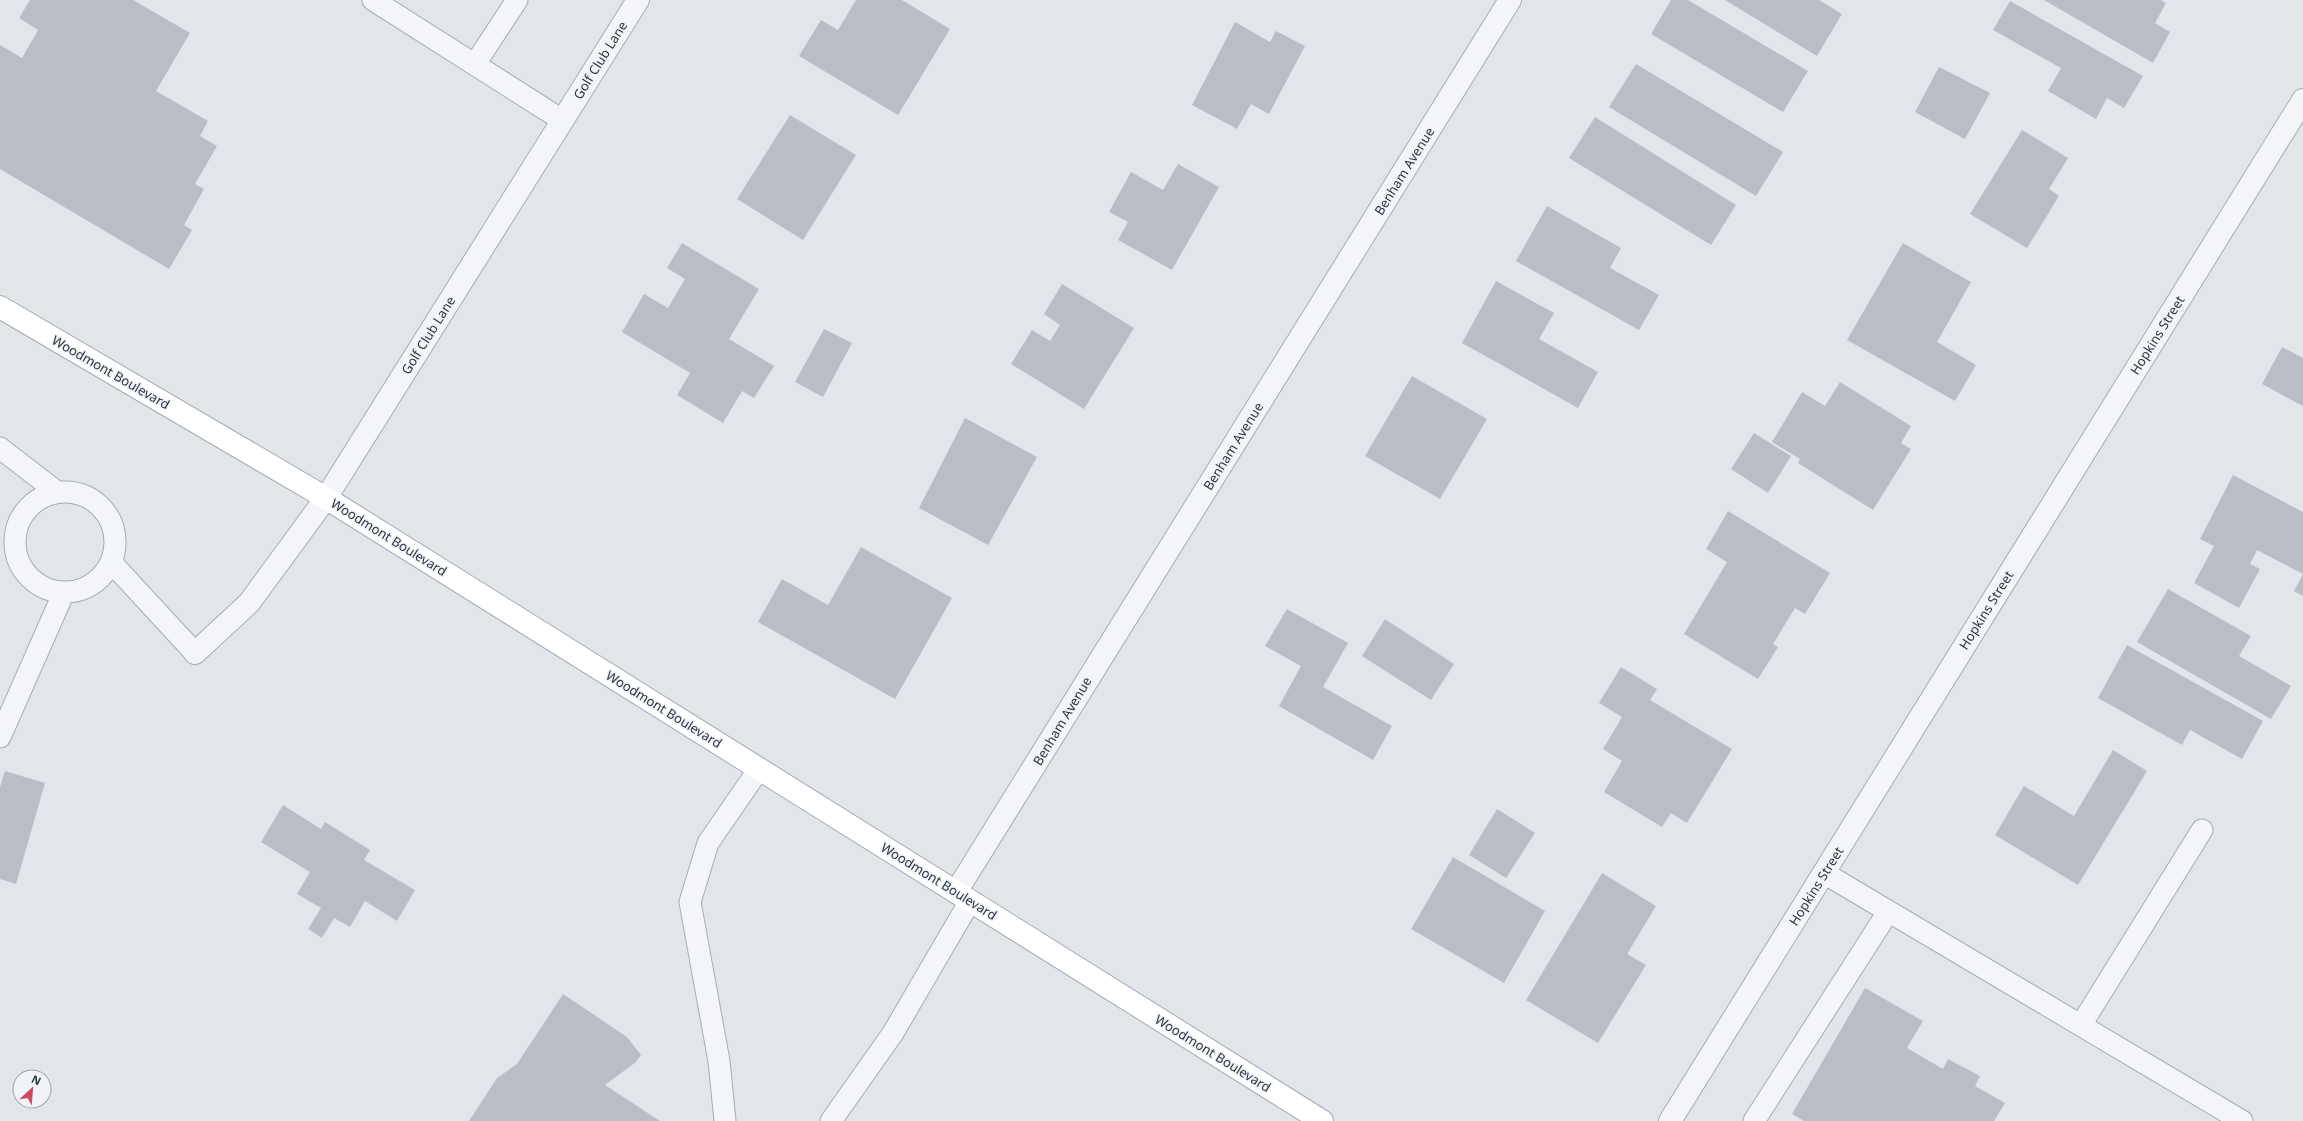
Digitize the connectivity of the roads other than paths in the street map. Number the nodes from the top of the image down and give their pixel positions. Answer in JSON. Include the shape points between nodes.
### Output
{"nodes":[{"id":1,"x":373,"y":0,"type":"edge"},
{"id":2,"x":517,"y":0,"type":"edge"},
{"id":3,"x":638,"y":0,"type":"edge"},
{"id":4,"x":1510,"y":0,"type":"edge"},
{"id":5,"x":475,"y":64,"type":"junction"},
{"id":6,"x":2303,"y":100,"type":"edge"},
{"id":7,"x":562,"y":120,"type":"junction"},
{"id":8,"x":0,"y":307,"type":"edge"},
{"id":9,"x":0,"y":448,"type":"edge"},
{"id":10,"x":57,"y":492,"type":"junction"},
{"id":11,"x":326,"y":498,"type":"junction"},
{"id":12,"x":111,"y":562,"type":"junction"},
{"id":13,"x":64,"y":592,"type":"junction"},
{"id":14,"x":195,"y":652,"type":"joint"},
{"id":15,"x":0,"y":737,"type":"edge"},
{"id":16,"x":759,"y":769,"type":"junction"},
{"id":17,"x":2202,"y":830,"type":"dead end"},
{"id":18,"x":1824,"y":873,"type":"junction"},
{"id":19,"x":963,"y":896,"type":"junction"},
{"id":20,"x":1888,"y":912,"type":"junction"},
{"id":21,"x":2081,"y":1025,"type":"junction"},
{"id":22,"x":725,"y":1121,"type":"edge"},
{"id":23,"x":831,"y":1121,"type":"edge"},
{"id":24,"x":1322,"y":1121,"type":"edge"},
{"id":25,"x":1670,"y":1121,"type":"edge"},
{"id":26,"x":1754,"y":1121,"type":"edge"},
{"id":27,"x":2242,"y":1121,"type":"edge"}],
"edges":[{"from":1,"to":5,"type":"lane"},
{"from":2,"to":5,"type":"lane"},
{"from":3,"to":7,"type":"street","name":"Golf Club Lane"},
{"from":4,"to":19,"type":"street","name":"Benham Avenue"},
{"from":5,"to":7,"type":"lane"},
{"from":6,"to":18,"type":"street","name":"Hopkins Street"},
{"from":7,"to":11,"type":"street","name":"Golf Club Lane"},
{"from":8,"to":11,"type":"main road","name":"Woodmont Boulevard"},
{"from":9,"to":10,"type":"lane"},
{"from":10,"to":12,"type":"lane","via":[[73,492],[88,496],[100,505],[110,518],[115,532]]},
{"from":10,"to":13,"type":"lane","via":[[43,496],[31,504],[16,530],[15,545],[18,559],[25,572],[36,583]]},
{"from":11,"to":14,"type":"street","name":"Golf Club Lane","via":[[249,603]]},
{"from":11,"to":16,"type":"main road","name":"Woodmont Boulevard"},
{"from":12,"to":13,"type":"lane","via":[[104,575],[92,584],[79,590]]},
{"from":12,"to":14,"type":"lane"},
{"from":13,"to":15,"type":"lane"},
{"from":16,"to":19,"type":"main road","name":"Woodmont Boulevard"},
{"from":16,"to":22,"type":"lane","via":[[708,843],[690,902],[719,1062]]},
{"from":17,"to":21,"type":"lane"},
{"from":18,"to":20,"type":"lane"},
{"from":18,"to":25,"type":"street","name":"Hopkins Street"},
{"from":19,"to":23,"type":"lane","via":[[893,1033]]},
{"from":19,"to":24,"type":"main road","name":"Woodmont Boulevard"},
{"from":20,"to":21,"type":"lane"},
{"from":20,"to":26,"type":"lane"},
{"from":21,"to":27,"type":"lane"}]}
